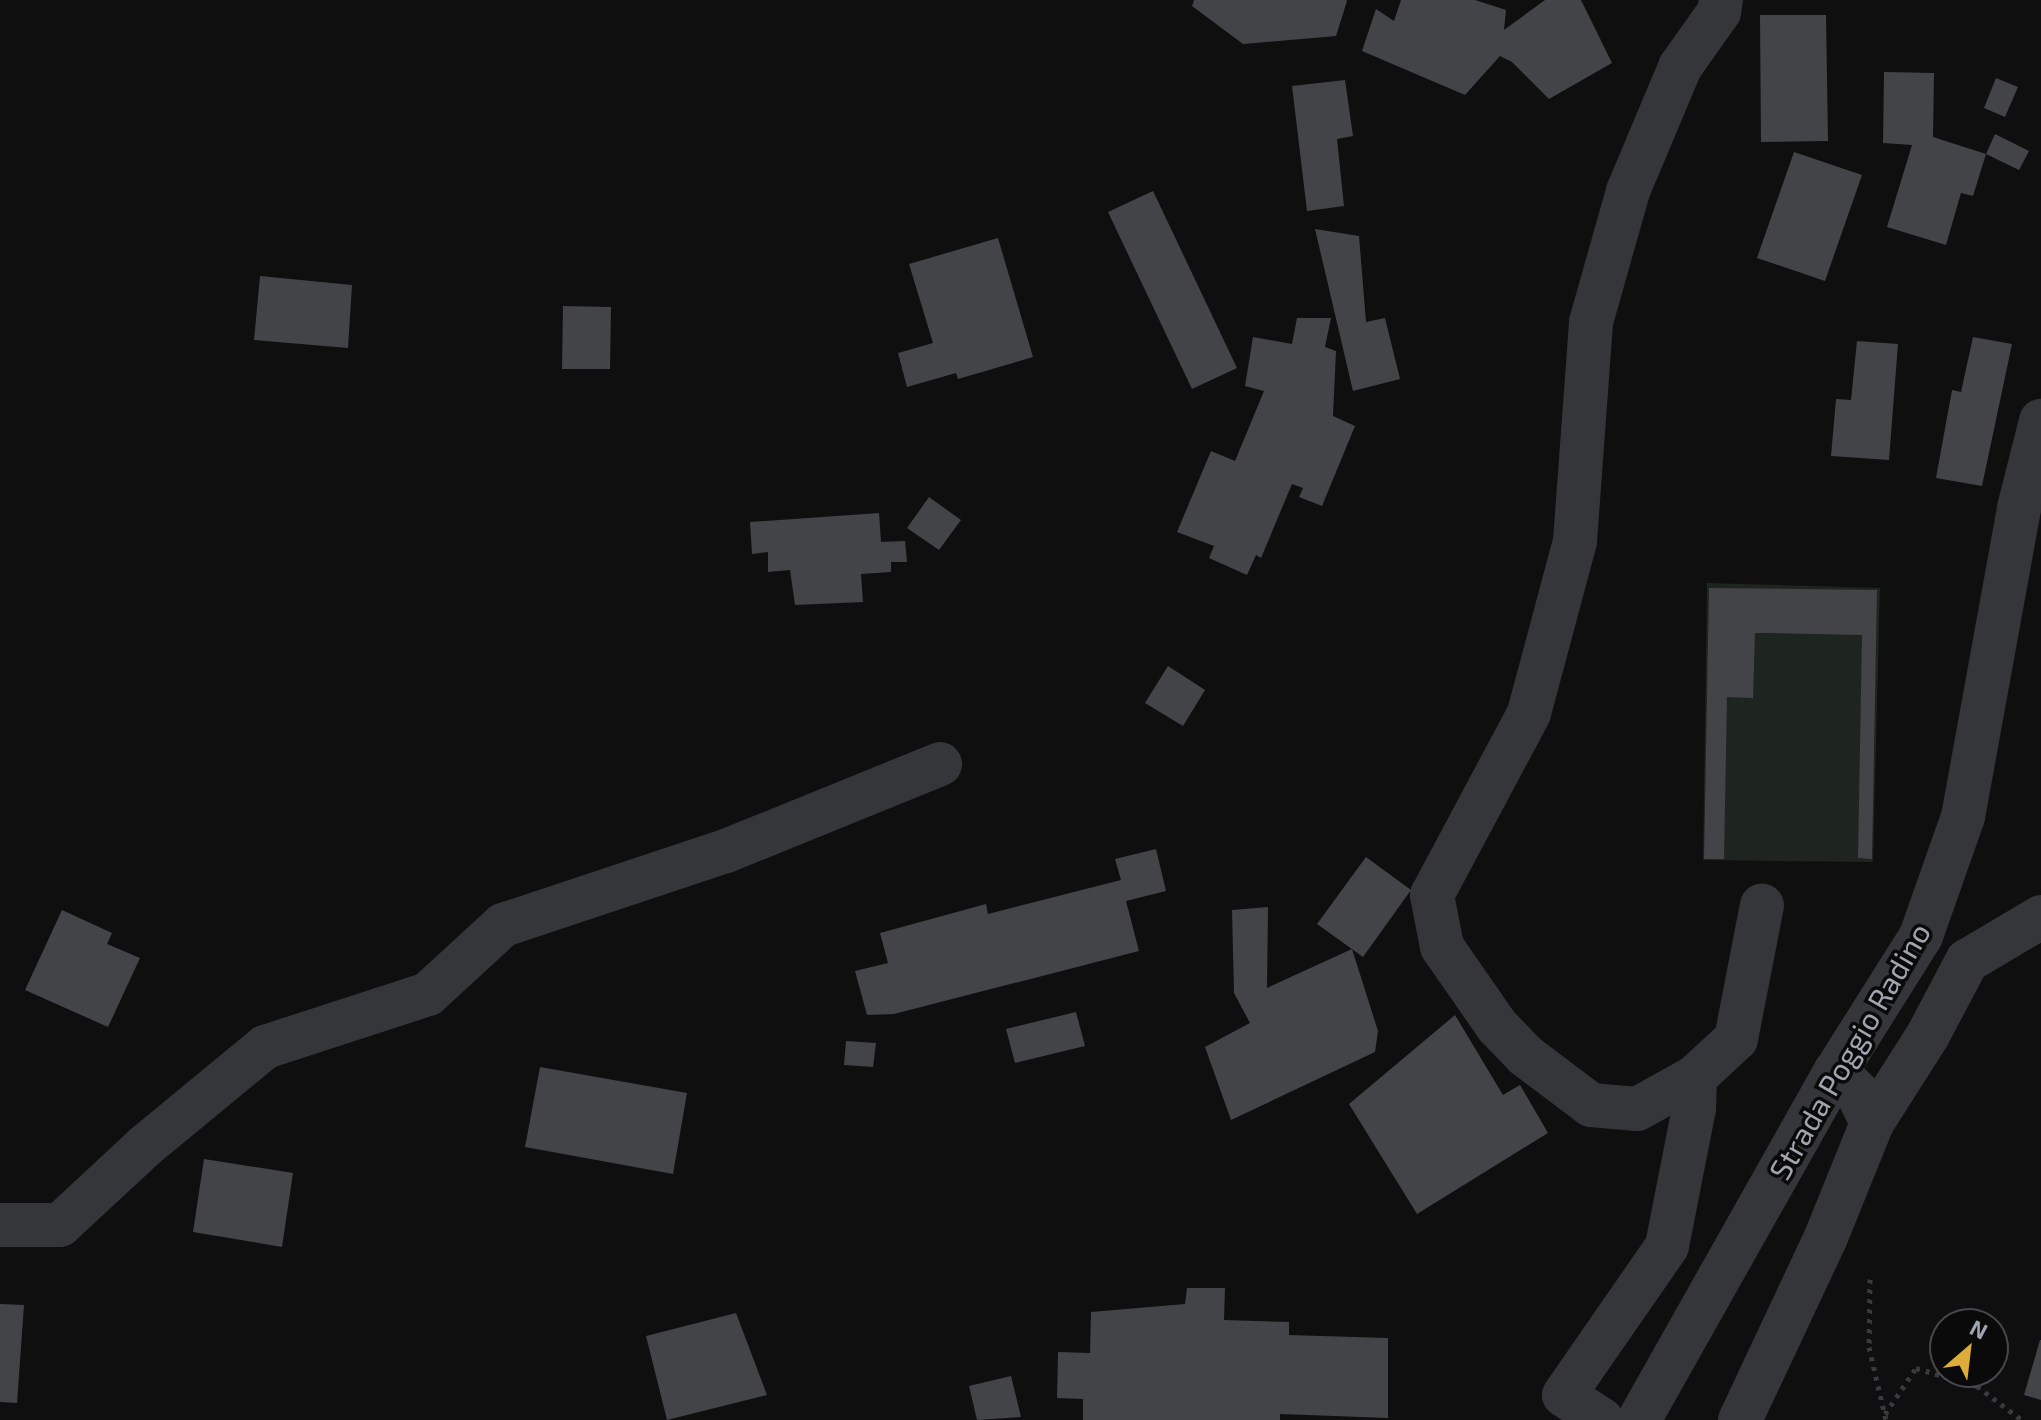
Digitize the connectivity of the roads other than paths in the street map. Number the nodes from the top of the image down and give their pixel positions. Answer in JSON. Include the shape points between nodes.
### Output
{"nodes":[{"id":1,"x":1721,"y":0,"type":"edge"},
{"id":2,"x":2041,"y":421,"type":"edge"},
{"id":3,"x":940,"y":764,"type":"dead end"},
{"id":4,"x":1762,"y":905,"type":"dead end"},
{"id":5,"x":2041,"y":917,"type":"edge"},
{"id":6,"x":1836,"y":1071,"type":"junction"},
{"id":7,"x":1695,"y":1077,"type":"junction"},
{"id":8,"x":1872,"y":1123,"type":"junction"},
{"id":9,"x":0,"y":1225,"type":"edge"},
{"id":10,"x":1602,"y":1420,"type":"edge"},
{"id":11,"x":1639,"y":1420,"type":"edge"},
{"id":12,"x":1740,"y":1420,"type":"edge"}],
"edges":[{"from":1,"to":7,"type":"street","via":[[1719,12],[1680,67],[1628,191],[1591,322],[1575,541],[1529,713],[1432,895],[1442,947],[1497,1026],[1525,1055],[1591,1105],[1637,1109]]},
{"from":2,"to":6,"type":"street","name":"Strada Poggio Radino","via":[[2019,508],[1963,817],[1921,936]]},
{"from":3,"to":9,"type":"street","via":[[726,851],[503,925],[428,994],[265,1047],[60,1225]]},
{"from":4,"to":7,"type":"street","via":[[1736,1039]]},
{"from":5,"to":8,"type":"street","via":[[1967,961]]},
{"from":6,"to":8,"type":"street","via":[[1857,1092]]},
{"from":6,"to":11,"type":"street","name":"Strada Poggio Radino"},
{"from":7,"to":10,"type":"street","via":[[1694,1109],[1667,1246],[1564,1395]]},
{"from":8,"to":12,"type":"street","via":[[1826,1237]]}]}
